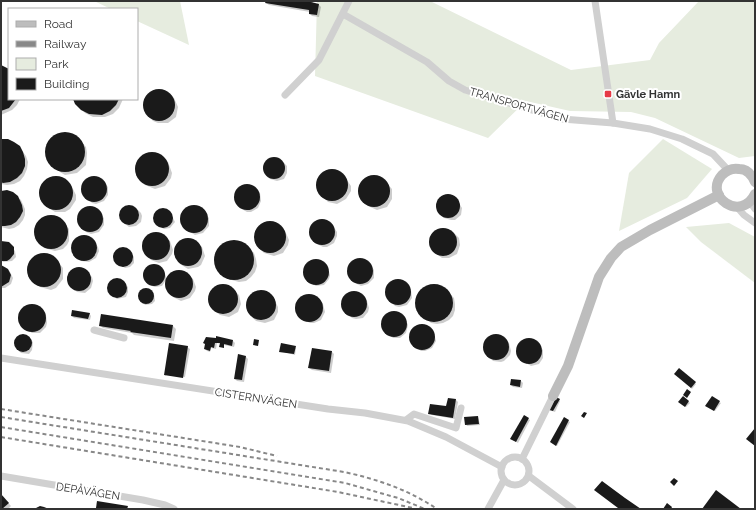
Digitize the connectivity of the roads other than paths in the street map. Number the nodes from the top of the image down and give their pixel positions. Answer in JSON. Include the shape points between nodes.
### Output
{"nodes":[{"id":1,"x":350,"y":1,"type":"edge"},
{"id":2,"x":595,"y":1,"type":"edge"},
{"id":3,"x":344,"y":14,"type":"junction"},
{"id":4,"x":285,"y":95,"type":"dead end"},
{"id":5,"x":613,"y":123,"type":"junction"},
{"id":6,"x":728,"y":170,"type":"junction"},
{"id":7,"x":755,"y":182,"type":"edge"},
{"id":8,"x":719,"y":195,"type":"junction"},
{"id":9,"x":753,"y":202,"type":"edge"},
{"id":10,"x":737,"y":207,"type":"junction"},
{"id":11,"x":755,"y":223,"type":"edge"},
{"id":12,"x":94,"y":330,"type":"dead end"},
{"id":13,"x":124,"y":338,"type":"dead end"},
{"id":14,"x":1,"y":358,"type":"edge"},
{"id":15,"x":553,"y":396,"type":"joint"},
{"id":16,"x":461,"y":408,"type":"dead end"},
{"id":17,"x":406,"y":420,"type":"junction"},
{"id":18,"x":522,"y":459,"type":"junction"},
{"id":19,"x":502,"y":467,"type":"junction"},
{"id":20,"x":1,"y":476,"type":"edge"},
{"id":21,"x":529,"y":476,"type":"junction"},
{"id":22,"x":504,"y":480,"type":"junction"},
{"id":23,"x":488,"y":508,"type":"edge"},
{"id":24,"x":174,"y":509,"type":"edge"},
{"id":25,"x":573,"y":509,"type":"edge"}],
"edges":[{"from":1,"to":3,"type":"street"},
{"from":2,"to":5,"type":"street"},
{"from":3,"to":4,"type":"street","via":[[319,60]]},
{"from":3,"to":5,"type":"street","name":"TRANSPORTVÄGEN","via":[[427,62],[449,81],[465,90],[562,119]]},
{"from":5,"to":6,"type":"street","name":"TRANSPORTVÄGEN","via":[[650,129],[682,139],[713,154]]},
{"from":6,"to":7,"type":"main road","via":[[745,170]]},
{"from":6,"to":8,"type":"main road","via":[[720,178],[717,189]]},
{"from":8,"to":10,"type":"main road","via":[[726,204]]},
{"from":8,"to":15,"type":"main road","via":[[643,234],[621,247],[611,258],[599,277],[568,366]]},
{"from":9,"to":10,"type":"main road"},
{"from":10,"to":11,"type":"street"},
{"from":12,"to":13,"type":"street"},
{"from":14,"to":17,"type":"street","name":"CISTERNVÄGEN"},
{"from":15,"to":18,"type":"street"},
{"from":16,"to":17,"type":"street","via":[[456,428],[414,414]]},
{"from":17,"to":19,"type":"street","name":"CISTERNVÄGEN","via":[[446,437]]},
{"from":18,"to":19,"type":"street","via":[[508,459]]},
{"from":18,"to":21,"type":"street","via":[[528,464]]},
{"from":19,"to":22,"type":"street"},
{"from":20,"to":24,"type":"street","name":"DEPÅVÄGEN","via":[[143,500]]},
{"from":21,"to":22,"type":"street","via":[[520,485],[511,485]]},
{"from":21,"to":25,"type":"street"},
{"from":22,"to":23,"type":"street"}]}
